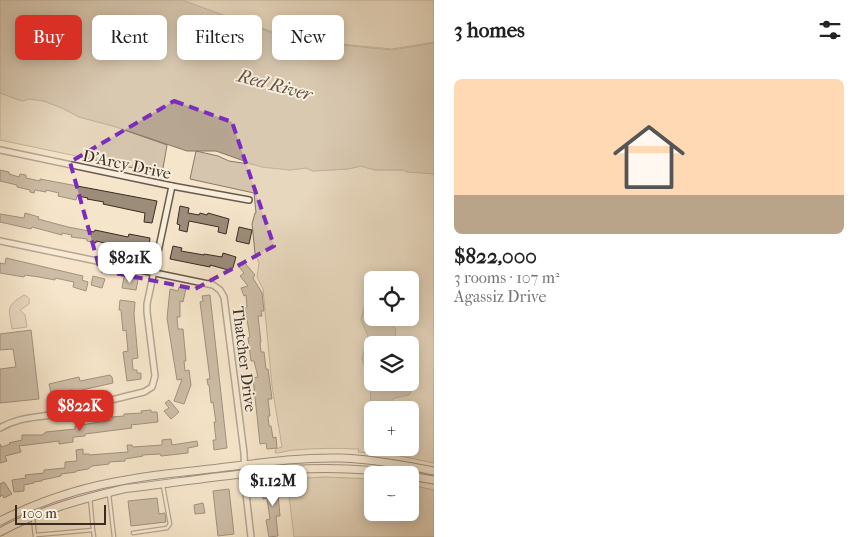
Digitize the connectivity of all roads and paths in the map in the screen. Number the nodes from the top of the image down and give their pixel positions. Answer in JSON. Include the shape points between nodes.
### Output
{"nodes":[{"id":1,"x":0,"y":150,"type":"edge"},
{"id":2,"x":172,"y":186,"type":"junction"},
{"id":3,"x":249,"y":200,"type":"dead end"},
{"id":4,"x":0,"y":241,"type":"edge"},
{"id":5,"x":153,"y":274,"type":"junction"},
{"id":6,"x":0,"y":428,"type":"edge"},
{"id":7,"x":244,"y":465,"type":"junction"},
{"id":8,"x":364,"y":469,"type":"edge"},
{"id":9,"x":434,"y":471,"type":"edge"},
{"id":10,"x":244,"y":475,"type":"junction"},
{"id":11,"x":419,"y":478,"type":"edge"},
{"id":12,"x":434,"y":480,"type":"edge"},
{"id":13,"x":163,"y":484,"type":"junction"},
{"id":14,"x":108,"y":492,"type":"junction"},
{"id":15,"x":90,"y":497,"type":"junction"},
{"id":16,"x":33,"y":517,"type":"junction"},
{"id":17,"x":0,"y":520,"type":"edge"},
{"id":18,"x":93,"y":530,"type":"junction"},
{"id":19,"x":5,"y":532,"type":"edge"},
{"id":20,"x":133,"y":533,"type":"dead end"},
{"id":21,"x":35,"y":536,"type":"edge"},
{"id":22,"x":94,"y":537,"type":"edge"},
{"id":23,"x":114,"y":537,"type":"edge"},
{"id":24,"x":251,"y":537,"type":"edge"}],
"edges":[{"from":1,"to":2,"type":"street","name":"D'Arcy Drive"},
{"from":2,"to":3,"type":"street","name":"D'Arcy Drive"},
{"from":2,"to":5,"type":"street"},
{"from":4,"to":5,"type":"street","name":"Thatcher Drive"},
{"from":5,"to":6,"type":"street","via":[[147,312],[155,376],[152,387],[144,392],[54,414],[21,418]]},
{"from":5,"to":7,"type":"street","name":"Thatcher Drive","via":[[213,285],[224,297]]},
{"from":7,"to":9,"type":"main road","via":[[340,458],[388,462]]},
{"from":7,"to":10,"type":"street","name":"Thatcher Drive"},
{"from":7,"to":17,"type":"main road","via":[[103,484],[46,501]]},
{"from":8,"to":10,"type":"main road","via":[[332,467]]},
{"from":10,"to":13,"type":"main road"},
{"from":10,"to":24,"type":"street","name":"Thatcher Drive"},
{"from":11,"to":12,"type":"main road"},
{"from":13,"to":14,"type":"main road"},
{"from":13,"to":20,"type":"lane","via":[[170,524],[167,528]]},
{"from":14,"to":15,"type":"main road"},
{"from":14,"to":23,"type":"lane"},
{"from":15,"to":16,"type":"main road"},
{"from":15,"to":18,"type":"lane"},
{"from":16,"to":19,"type":"main road"},
{"from":16,"to":21,"type":"lane"},
{"from":17,"to":19,"type":"street"},
{"from":18,"to":21,"type":"lane"},
{"from":18,"to":22,"type":"lane"}]}
